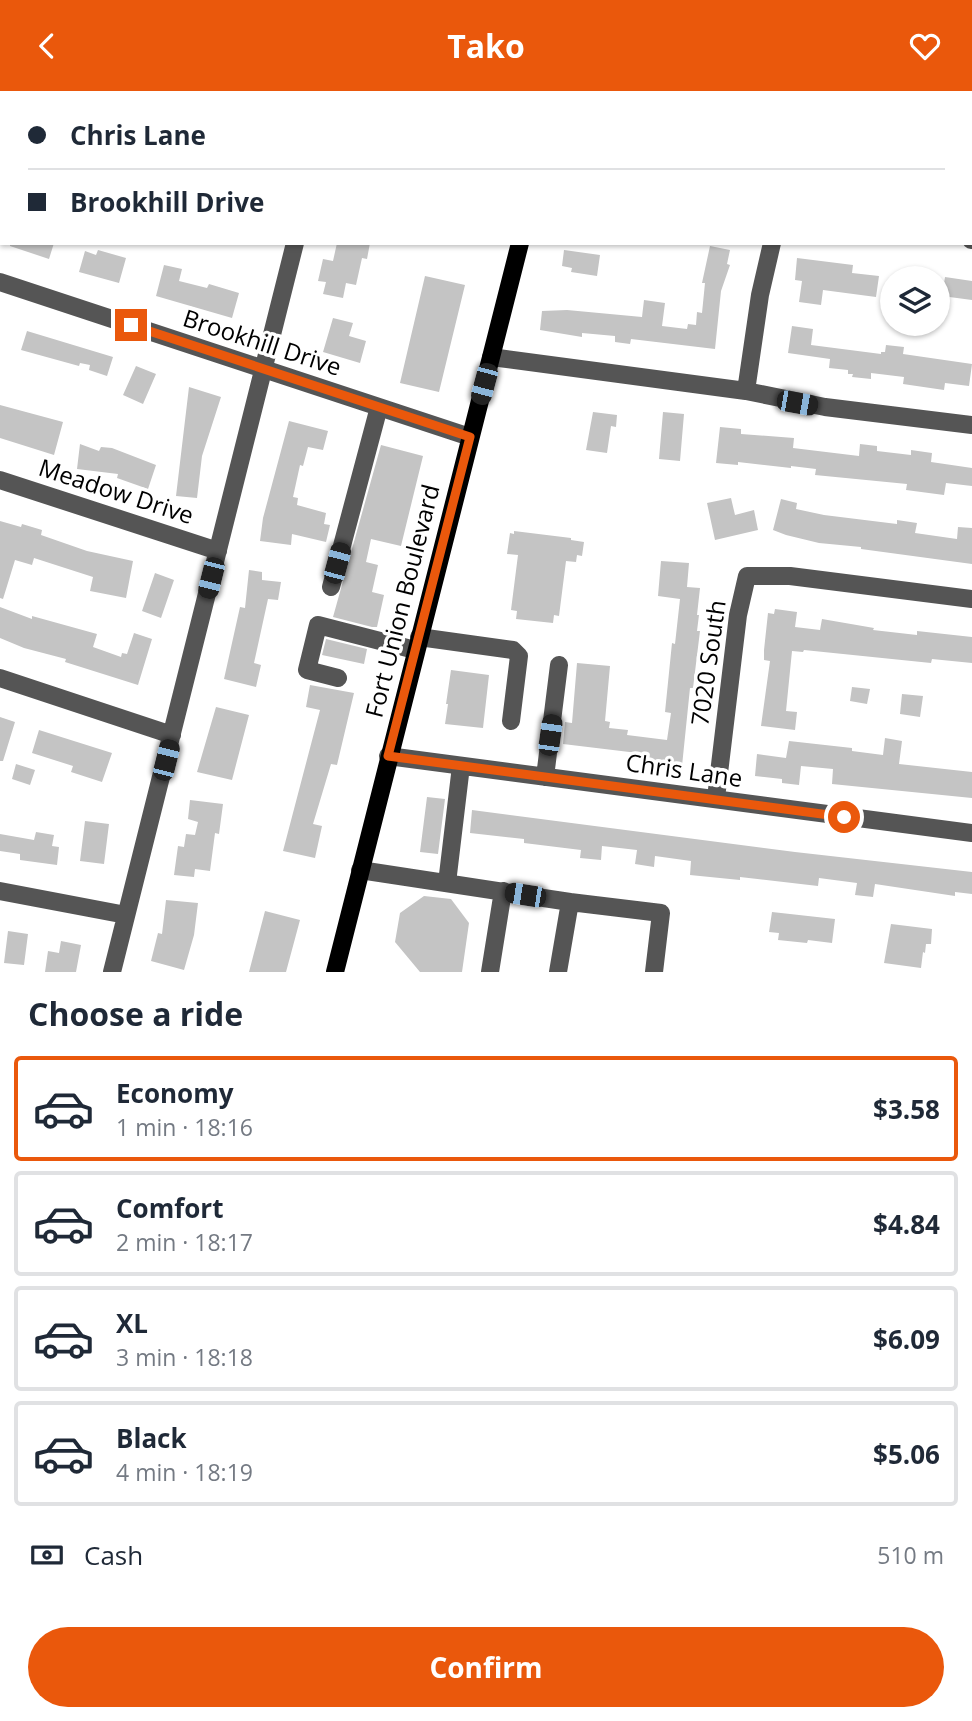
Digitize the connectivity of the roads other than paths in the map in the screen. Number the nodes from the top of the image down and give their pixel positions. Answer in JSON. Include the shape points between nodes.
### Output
{"nodes":[{"id":1,"x":294,"y":245,"type":"edge"},
{"id":2,"x":519,"y":245,"type":"edge"},
{"id":3,"x":772,"y":245,"type":"edge"},
{"id":4,"x":0,"y":282,"type":"edge"},
{"id":5,"x":491,"y":357,"type":"junction"},
{"id":6,"x":263,"y":369,"type":"junction"},
{"id":7,"x":746,"y":391,"type":"junction"},
{"id":8,"x":379,"y":407,"type":"junction"},
{"id":9,"x":972,"y":425,"type":"edge"},
{"id":10,"x":470,"y":437,"type":"junction"},
{"id":11,"x":0,"y":479,"type":"edge"},
{"id":12,"x":218,"y":551,"type":"junction"},
{"id":13,"x":331,"y":587,"type":"dead end"},
{"id":14,"x":972,"y":599,"type":"edge"},
{"id":15,"x":417,"y":643,"type":"junction"},
{"id":16,"x":559,"y":665,"type":"dead end"},
{"id":17,"x":0,"y":678,"type":"edge"},
{"id":18,"x":338,"y":678,"type":"dead end"},
{"id":19,"x":511,"y":722,"type":"dead end"},
{"id":20,"x":172,"y":735,"type":"junction"},
{"id":21,"x":388,"y":756,"type":"junction"},
{"id":22,"x":461,"y":766,"type":"junction"},
{"id":23,"x":545,"y":777,"type":"junction"},
{"id":24,"x":716,"y":798,"type":"junction"},
{"id":25,"x":972,"y":834,"type":"edge"},
{"id":26,"x":360,"y":870,"type":"junction"},
{"id":27,"x":447,"y":883,"type":"junction"},
{"id":28,"x":0,"y":891,"type":"edge"},
{"id":29,"x":503,"y":891,"type":"junction"},
{"id":30,"x":570,"y":902,"type":"junction"},
{"id":31,"x":126,"y":915,"type":"junction"},
{"id":32,"x":112,"y":972,"type":"edge"},
{"id":33,"x":335,"y":972,"type":"edge"},
{"id":34,"x":490,"y":972,"type":"edge"},
{"id":35,"x":558,"y":972,"type":"edge"},
{"id":36,"x":654,"y":972,"type":"edge"}],
"edges":[{"from":1,"to":6,"type":"street"},
{"from":2,"to":5,"type":"main road","name":"Fort Union Boulevard"},
{"from":3,"to":7,"type":"street"},
{"from":4,"to":6,"type":"street","name":"Brookhill Drive"},
{"from":5,"to":7,"type":"street"},
{"from":5,"to":10,"type":"main road","name":"Fort Union Boulevard"},
{"from":6,"to":8,"type":"street","name":"Brookhill Drive"},
{"from":6,"to":12,"type":"street"},
{"from":7,"to":9,"type":"street","via":[[825,407]]},
{"from":8,"to":10,"type":"street","name":"Brookhill Drive"},
{"from":8,"to":13,"type":"street"},
{"from":10,"to":15,"type":"main road","name":"Fort Union Boulevard"},
{"from":11,"to":12,"type":"street","name":"Meadow Drive"},
{"from":12,"to":20,"type":"street"},
{"from":14,"to":24,"type":"street","name":"7020 South","via":[[790,576],[747,576],[738,615]]},
{"from":15,"to":18,"type":"street","via":[[318,625],[307,670]]},
{"from":15,"to":19,"type":"street","via":[[513,650],[519,656]]},
{"from":15,"to":21,"type":"main road","name":"Fort Union Boulevard"},
{"from":16,"to":23,"type":"street"},
{"from":17,"to":20,"type":"street"},
{"from":20,"to":31,"type":"street"},
{"from":21,"to":22,"type":"street","name":"Chris Lane"},
{"from":21,"to":26,"type":"main road","name":"Fort Union Boulevard"},
{"from":22,"to":23,"type":"street","name":"Chris Lane"},
{"from":22,"to":27,"type":"street"},
{"from":23,"to":24,"type":"street","name":"Chris Lane"},
{"from":24,"to":25,"type":"street","name":"Chris Lane"},
{"from":26,"to":27,"type":"street"},
{"from":26,"to":33,"type":"main road","name":"Fort Union Boulevard"},
{"from":27,"to":29,"type":"street"},
{"from":28,"to":31,"type":"street"},
{"from":29,"to":30,"type":"street"},
{"from":29,"to":34,"type":"street"},
{"from":30,"to":35,"type":"street"},
{"from":30,"to":36,"type":"street","via":[[661,913]]},
{"from":31,"to":32,"type":"street"}]}
